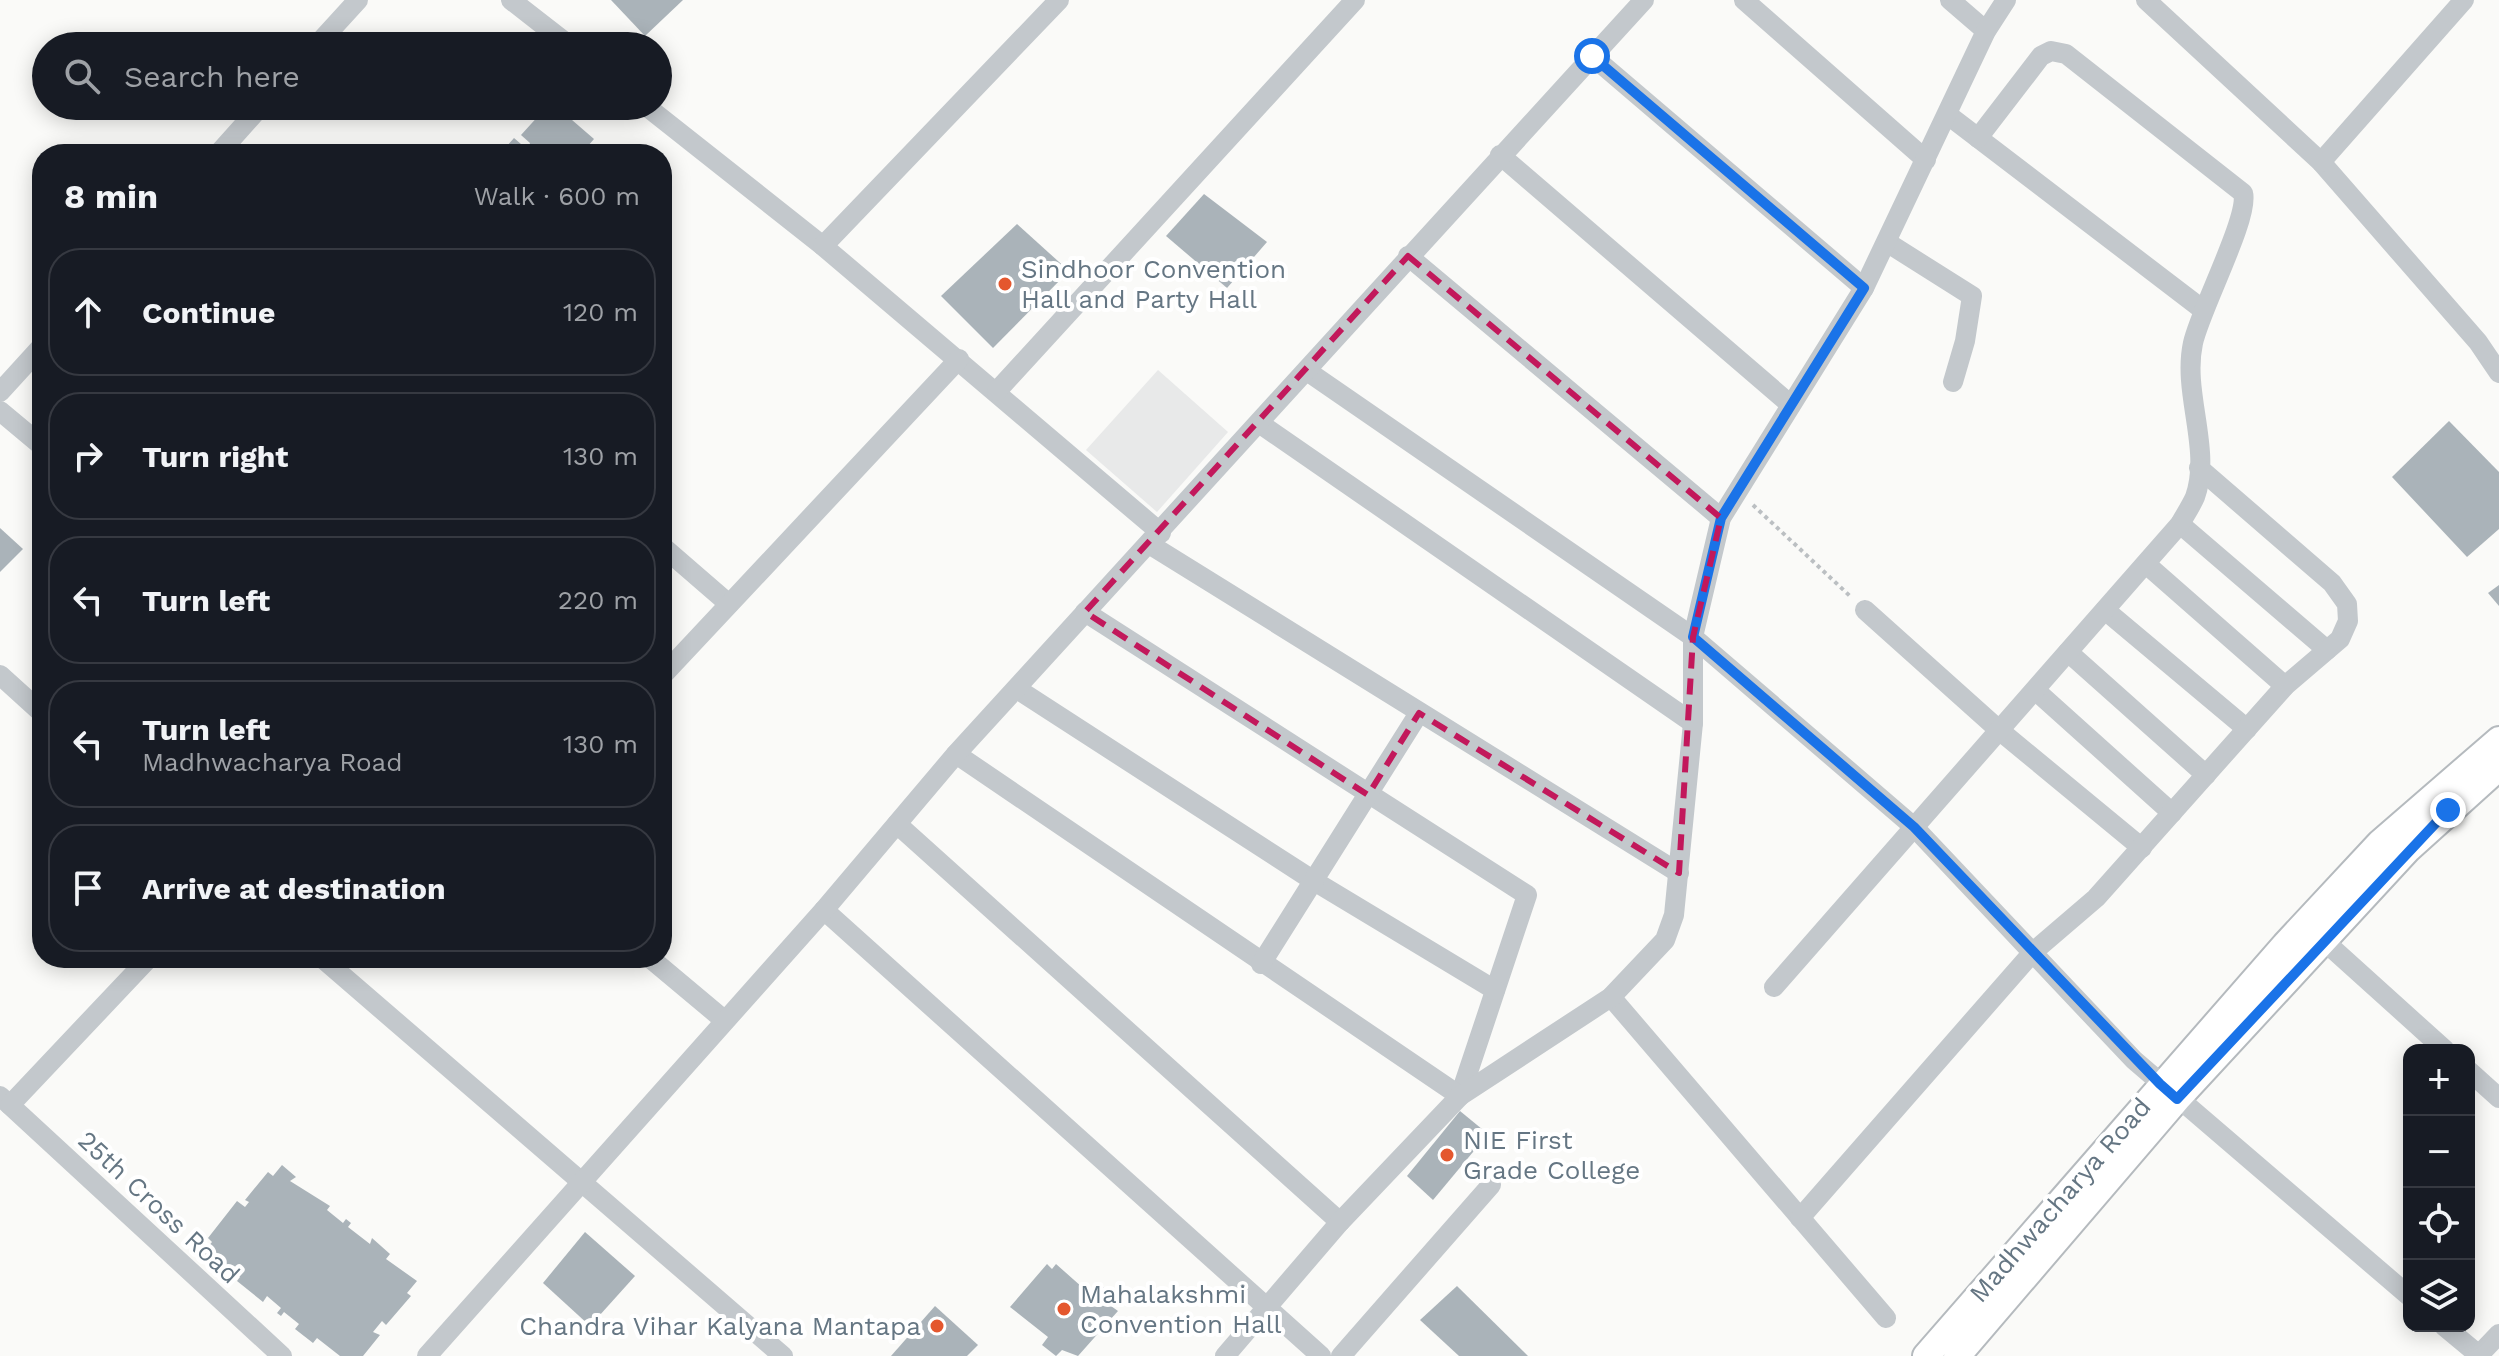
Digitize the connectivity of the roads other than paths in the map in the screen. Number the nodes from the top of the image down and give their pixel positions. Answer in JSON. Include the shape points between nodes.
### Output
{"nodes":[{"id":1,"x":358,"y":0,"type":"edge"},
{"id":2,"x":511,"y":0,"type":"edge"},
{"id":3,"x":1059,"y":0,"type":"edge"},
{"id":4,"x":1355,"y":0,"type":"edge"},
{"id":5,"x":1644,"y":0,"type":"edge"},
{"id":6,"x":1744,"y":0,"type":"edge"},
{"id":7,"x":1950,"y":0,"type":"edge"},
{"id":8,"x":2006,"y":0,"type":"edge"},
{"id":9,"x":2146,"y":0,"type":"edge"},
{"id":10,"x":2464,"y":0,"type":"edge"},
{"id":11,"x":1986,"y":31,"type":"junction"},
{"id":12,"x":329,"y":32,"type":"edge"},
{"id":13,"x":552,"y":32,"type":"edge"},
{"id":14,"x":1592,"y":56,"type":"junction"},
{"id":15,"x":1948,"y":115,"type":"junction"},
{"id":16,"x":248,"y":120,"type":"edge"},
{"id":17,"x":664,"y":120,"type":"edge"},
{"id":18,"x":1978,"y":138,"type":"junction"},
{"id":19,"x":227,"y":144,"type":"edge"},
{"id":20,"x":1500,"y":155,"type":"junction"},
{"id":21,"x":1926,"y":160,"type":"junction"},
{"id":22,"x":2321,"y":162,"type":"junction"},
{"id":23,"x":1888,"y":243,"type":"junction"},
{"id":24,"x":823,"y":246,"type":"junction"},
{"id":25,"x":1408,"y":256,"type":"junction"},
{"id":26,"x":1864,"y":288,"type":"junction"},
{"id":27,"x":2202,"y":309,"type":"junction"},
{"id":28,"x":32,"y":357,"type":"edge"},
{"id":29,"x":959,"y":359,"type":"junction"},
{"id":30,"x":1307,"y":371,"type":"junction"},
{"id":31,"x":2499,"y":373,"type":"edge"},
{"id":32,"x":1953,"y":382,"type":"dead end"},
{"id":33,"x":997,"y":391,"type":"junction"},
{"id":34,"x":0,"y":392,"type":"edge"},
{"id":35,"x":1791,"y":405,"type":"junction"},
{"id":36,"x":0,"y":411,"type":"edge"},
{"id":37,"x":1259,"y":423,"type":"junction"},
{"id":38,"x":32,"y":438,"type":"edge"},
{"id":39,"x":2199,"y":468,"type":"junction"},
{"id":40,"x":1721,"y":518,"type":"junction"},
{"id":41,"x":2180,"y":524,"type":"junction"},
{"id":42,"x":1155,"y":538,"type":"junction"},
{"id":43,"x":672,"y":555,"type":"edge"},
{"id":44,"x":2146,"y":564,"type":"junction"},
{"id":45,"x":729,"y":604,"type":"junction"},
{"id":46,"x":1865,"y":610,"type":"road end"},
{"id":47,"x":2105,"y":610,"type":"junction"},
{"id":48,"x":1085,"y":612,"type":"junction"},
{"id":49,"x":1693,"y":637,"type":"junction"},
{"id":50,"x":2327,"y":650,"type":"junction"},
{"id":51,"x":2068,"y":652,"type":"junction"},
{"id":52,"x":672,"y":665,"type":"edge"},
{"id":53,"x":0,"y":675,"type":"edge"},
{"id":54,"x":2285,"y":686,"type":"junction"},
{"id":55,"x":1017,"y":689,"type":"junction"},
{"id":56,"x":2035,"y":690,"type":"junction"},
{"id":57,"x":32,"y":704,"type":"edge"},
{"id":58,"x":1419,"y":713,"type":"junction"},
{"id":59,"x":1693,"y":723,"type":"junction"},
{"id":60,"x":2247,"y":729,"type":"junction"},
{"id":61,"x":1999,"y":730,"type":"junction"},
{"id":62,"x":2499,"y":740,"type":"edge"},
{"id":63,"x":956,"y":754,"type":"junction"},
{"id":64,"x":2499,"y":767,"type":"edge"},
{"id":65,"x":2206,"y":775,"type":"junction"},
{"id":66,"x":1368,"y":795,"type":"junction"},
{"id":67,"x":2172,"y":813,"type":"junction"},
{"id":68,"x":897,"y":824,"type":"junction"},
{"id":69,"x":1914,"y":827,"type":"junction"},
{"id":70,"x":2142,"y":848,"type":"junction"},
{"id":71,"x":1679,"y":873,"type":"junction"},
{"id":72,"x":1314,"y":881,"type":"junction"},
{"id":73,"x":824,"y":910,"type":"junction"},
{"id":74,"x":2323,"y":940,"type":"junction"},
{"id":75,"x":2033,"y":952,"type":"junction"},
{"id":76,"x":1261,"y":964,"type":"junction"},
{"id":77,"x":139,"y":968,"type":"edge"},
{"id":78,"x":334,"y":968,"type":"edge"},
{"id":79,"x":662,"y":968,"type":"edge"},
{"id":80,"x":1774,"y":987,"type":"dead end"},
{"id":81,"x":1495,"y":990,"type":"junction"},
{"id":82,"x":1611,"y":997,"type":"junction"},
{"id":83,"x":724,"y":1020,"type":"junction"},
{"id":84,"x":2438,"y":1044,"type":"edge"},
{"id":85,"x":2475,"y":1076,"type":"edge"},
{"id":86,"x":2168,"y":1091,"type":"junction"},
{"id":87,"x":1460,"y":1096,"type":"junction"},
{"id":88,"x":2499,"y":1098,"type":"edge"},
{"id":89,"x":5,"y":1101,"type":"edge"},
{"id":90,"x":583,"y":1182,"type":"junction"},
{"id":91,"x":1491,"y":1185,"type":"dead end"},
{"id":92,"x":1800,"y":1218,"type":"junction"},
{"id":93,"x":1340,"y":1222,"type":"junction"},
{"id":94,"x":2403,"y":1291,"type":"edge"},
{"id":95,"x":1268,"y":1307,"type":"junction"},
{"id":96,"x":1886,"y":1318,"type":"dead end"},
{"id":97,"x":2451,"y":1332,"type":"edge"},
{"id":98,"x":2499,"y":1334,"type":"edge"},
{"id":99,"x":1965,"y":1346,"type":"edge"},
{"id":100,"x":282,"y":1356,"type":"edge"},
{"id":101,"x":427,"y":1356,"type":"edge"},
{"id":102,"x":783,"y":1356,"type":"edge"},
{"id":103,"x":1225,"y":1356,"type":"edge"},
{"id":104,"x":1321,"y":1356,"type":"edge"},
{"id":105,"x":1341,"y":1356,"type":"edge"},
{"id":106,"x":1926,"y":1356,"type":"edge"},
{"id":107,"x":2479,"y":1356,"type":"edge"}],
"edges":[{"from":1,"to":12,"type":"street"},
{"from":2,"to":13,"type":"street"},
{"from":3,"to":24,"type":"street"},
{"from":4,"to":33,"type":"street"},
{"from":5,"to":14,"type":"street"},
{"from":6,"to":21,"type":"street"},
{"from":7,"to":11,"type":"street"},
{"from":8,"to":11,"type":"street"},
{"from":9,"to":22,"type":"street"},
{"from":10,"to":22,"type":"street"},
{"from":11,"to":15,"type":"street"},
{"from":14,"to":20,"type":"street"},
{"from":14,"to":26,"type":"street"},
{"from":15,"to":18,"type":"street"},
{"from":15,"to":21,"type":"street"},
{"from":16,"to":19,"type":"street"},
{"from":17,"to":24,"type":"street"},
{"from":18,"to":27,"type":"street"},
{"from":18,"to":27,"type":"street","via":[[2041,56],[2051,51],[2066,54],[2243,193],[2244,211]]},
{"from":20,"to":25,"type":"street"},
{"from":20,"to":35,"type":"street"},
{"from":21,"to":23,"type":"street"},
{"from":22,"to":31,"type":"street"},
{"from":23,"to":26,"type":"street"},
{"from":23,"to":32,"type":"street","via":[[1972,296]]},
{"from":24,"to":29,"type":"street"},
{"from":25,"to":30,"type":"street"},
{"from":25,"to":40,"type":"street"},
{"from":26,"to":35,"type":"street"},
{"from":27,"to":39,"type":"street","via":[[2192,347],[2190,386]]},
{"from":28,"to":34,"type":"street"},
{"from":29,"to":33,"type":"street"},
{"from":29,"to":45,"type":"street"},
{"from":30,"to":37,"type":"street"},
{"from":30,"to":49,"type":"street"},
{"from":33,"to":42,"type":"street"},
{"from":35,"to":40,"type":"street"},
{"from":36,"to":38,"type":"street"},
{"from":37,"to":42,"type":"street"},
{"from":37,"to":59,"type":"street"},
{"from":39,"to":41,"type":"street","via":[[2195,496]]},
{"from":39,"to":50,"type":"street","via":[[2332,583],[2347,604],[2348,621],[2340,639]]},
{"from":40,"to":49,"type":"street"},
{"from":41,"to":44,"type":"street"},
{"from":41,"to":50,"type":"street"},
{"from":42,"to":48,"type":"street"},
{"from":42,"to":58,"type":"street"},
{"from":43,"to":45,"type":"street"},
{"from":44,"to":47,"type":"street"},
{"from":44,"to":54,"type":"street"},
{"from":45,"to":52,"type":"street"},
{"from":46,"to":61,"type":"street"},
{"from":47,"to":51,"type":"street"},
{"from":47,"to":60,"type":"street"},
{"from":48,"to":55,"type":"street"},
{"from":48,"to":66,"type":"street"},
{"from":49,"to":59,"type":"street"},
{"from":49,"to":69,"type":"street"},
{"from":50,"to":54,"type":"street"},
{"from":51,"to":56,"type":"street"},
{"from":51,"to":65,"type":"street"},
{"from":53,"to":57,"type":"street"},
{"from":54,"to":60,"type":"street"},
{"from":55,"to":63,"type":"street"},
{"from":55,"to":72,"type":"street"},
{"from":56,"to":61,"type":"street"},
{"from":56,"to":67,"type":"street"},
{"from":58,"to":66,"type":"street"},
{"from":58,"to":71,"type":"street"},
{"from":59,"to":71,"type":"street"},
{"from":60,"to":65,"type":"street"},
{"from":61,"to":69,"type":"street"},
{"from":61,"to":70,"type":"street"},
{"from":62,"to":86,"type":"main road","name":"Madhwacharya Road","via":[[2380,843]]},
{"from":63,"to":68,"type":"street"},
{"from":63,"to":76,"type":"street"},
{"from":64,"to":74,"type":"main road","name":"Madhwacharya Road","via":[[2438,819]]},
{"from":65,"to":67,"type":"street"},
{"from":66,"to":72,"type":"street"},
{"from":66,"to":81,"type":"street","via":[[1527,895]]},
{"from":67,"to":70,"type":"street"},
{"from":68,"to":73,"type":"street"},
{"from":68,"to":93,"type":"street"},
{"from":69,"to":75,"type":"street"},
{"from":69,"to":80,"type":"street"},
{"from":70,"to":75,"type":"street","via":[[2096,898]]},
{"from":71,"to":82,"type":"street","via":[[1665,940]]},
{"from":72,"to":76,"type":"street"},
{"from":72,"to":81,"type":"street"},
{"from":73,"to":83,"type":"street"},
{"from":73,"to":95,"type":"street"},
{"from":74,"to":84,"type":"street"},
{"from":74,"to":86,"type":"main road","name":"Madhwacharya Road"},
{"from":75,"to":86,"type":"street"},
{"from":75,"to":92,"type":"street"},
{"from":76,"to":87,"type":"street"},
{"from":77,"to":89,"type":"street"},
{"from":78,"to":90,"type":"street"},
{"from":79,"to":83,"type":"street"},
{"from":81,"to":87,"type":"street"},
{"from":82,"to":87,"type":"street"},
{"from":82,"to":92,"type":"street"},
{"from":83,"to":90,"type":"street"},
{"from":85,"to":88,"type":"street"},
{"from":86,"to":94,"type":"street"},
{"from":86,"to":99,"type":"main road","name":"Madhwacharya Road"},
{"from":87,"to":93,"type":"street"},
{"from":89,"to":100,"type":"street","name":"25th Cross Road"},
{"from":90,"to":101,"type":"street"},
{"from":90,"to":102,"type":"street"},
{"from":91,"to":105,"type":"street"},
{"from":92,"to":96,"type":"street"},
{"from":93,"to":95,"type":"street"},
{"from":95,"to":103,"type":"street"},
{"from":95,"to":104,"type":"street"},
{"from":97,"to":107,"type":"street"},
{"from":98,"to":107,"type":"street"},
{"from":99,"to":106,"type":"main road","name":"Madhwacharya Road"}]}
